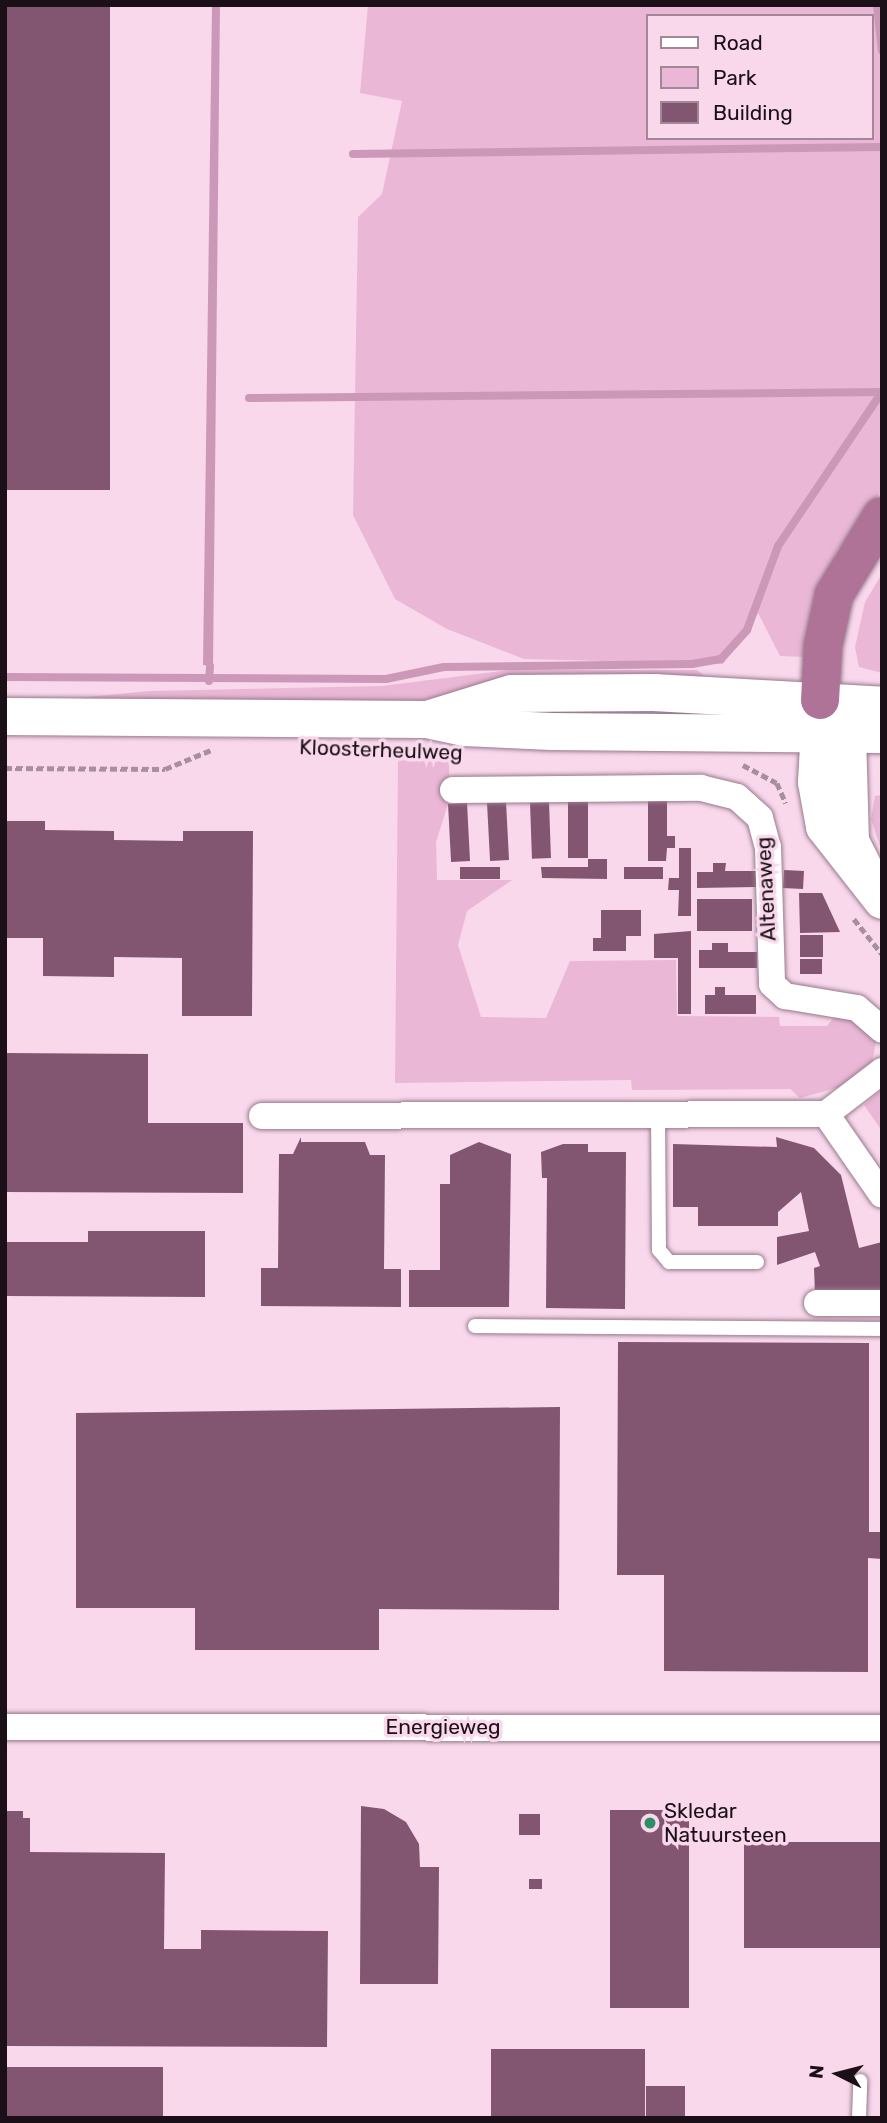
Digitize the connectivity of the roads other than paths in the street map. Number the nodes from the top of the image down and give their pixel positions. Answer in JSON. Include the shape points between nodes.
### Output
{"nodes":[{"id":1,"x":882,"y":516,"type":"edge"},
{"id":2,"x":882,"y":705,"type":"edge"},
{"id":3,"x":5,"y":716,"type":"edge"},
{"id":4,"x":842,"y":725,"type":"edge"},
{"id":5,"x":453,"y":790,"type":"dead end"},
{"id":6,"x":877,"y":894,"type":"edge"},
{"id":7,"x":882,"y":1030,"type":"edge"},
{"id":8,"x":882,"y":1071,"type":"edge"},
{"id":9,"x":658,"y":1112,"type":"junction"},
{"id":10,"x":826,"y":1114,"type":"junction"},
{"id":11,"x":262,"y":1116,"type":"dead end"},
{"id":12,"x":882,"y":1195,"type":"edge"},
{"id":13,"x":757,"y":1262,"type":"dead end"},
{"id":14,"x":817,"y":1303,"type":"dead end"},
{"id":15,"x":882,"y":1303,"type":"edge"},
{"id":16,"x":475,"y":1326,"type":"dead end"},
{"id":17,"x":882,"y":1329,"type":"edge"},
{"id":18,"x":5,"y":1727,"type":"edge"},
{"id":19,"x":882,"y":1728,"type":"edge"},
{"id":20,"x":860,"y":2081,"type":"dead end"},
{"id":21,"x":859,"y":2118,"type":"edge"}],
"edges":[{"from":1,"to":4,"type":"highway","via":[[834,596],[823,646]]},
{"from":2,"to":4,"type":"street","name":"Kloosterheulweg"},
{"from":3,"to":4,"type":"street","name":"Kloosterheulweg","via":[[426,719],[511,693],[653,692]]},
{"from":4,"to":6,"type":"street","via":[[816,782],[824,826]]},
{"from":5,"to":7,"type":"street","name":"Altenaweg","via":[[701,788],[737,797],[760,818],[768,847],[772,984],[785,996],[857,1008]]},
{"from":8,"to":10,"type":"street"},
{"from":9,"to":10,"type":"street"},
{"from":9,"to":11,"type":"street"},
{"from":9,"to":13,"type":"lane","via":[[659,1250],[669,1262]]},
{"from":10,"to":12,"type":"street"},
{"from":14,"to":15,"type":"street"},
{"from":16,"to":17,"type":"lane"},
{"from":18,"to":19,"type":"street","name":"Energieweg"},
{"from":20,"to":21,"type":"lane"}]}
